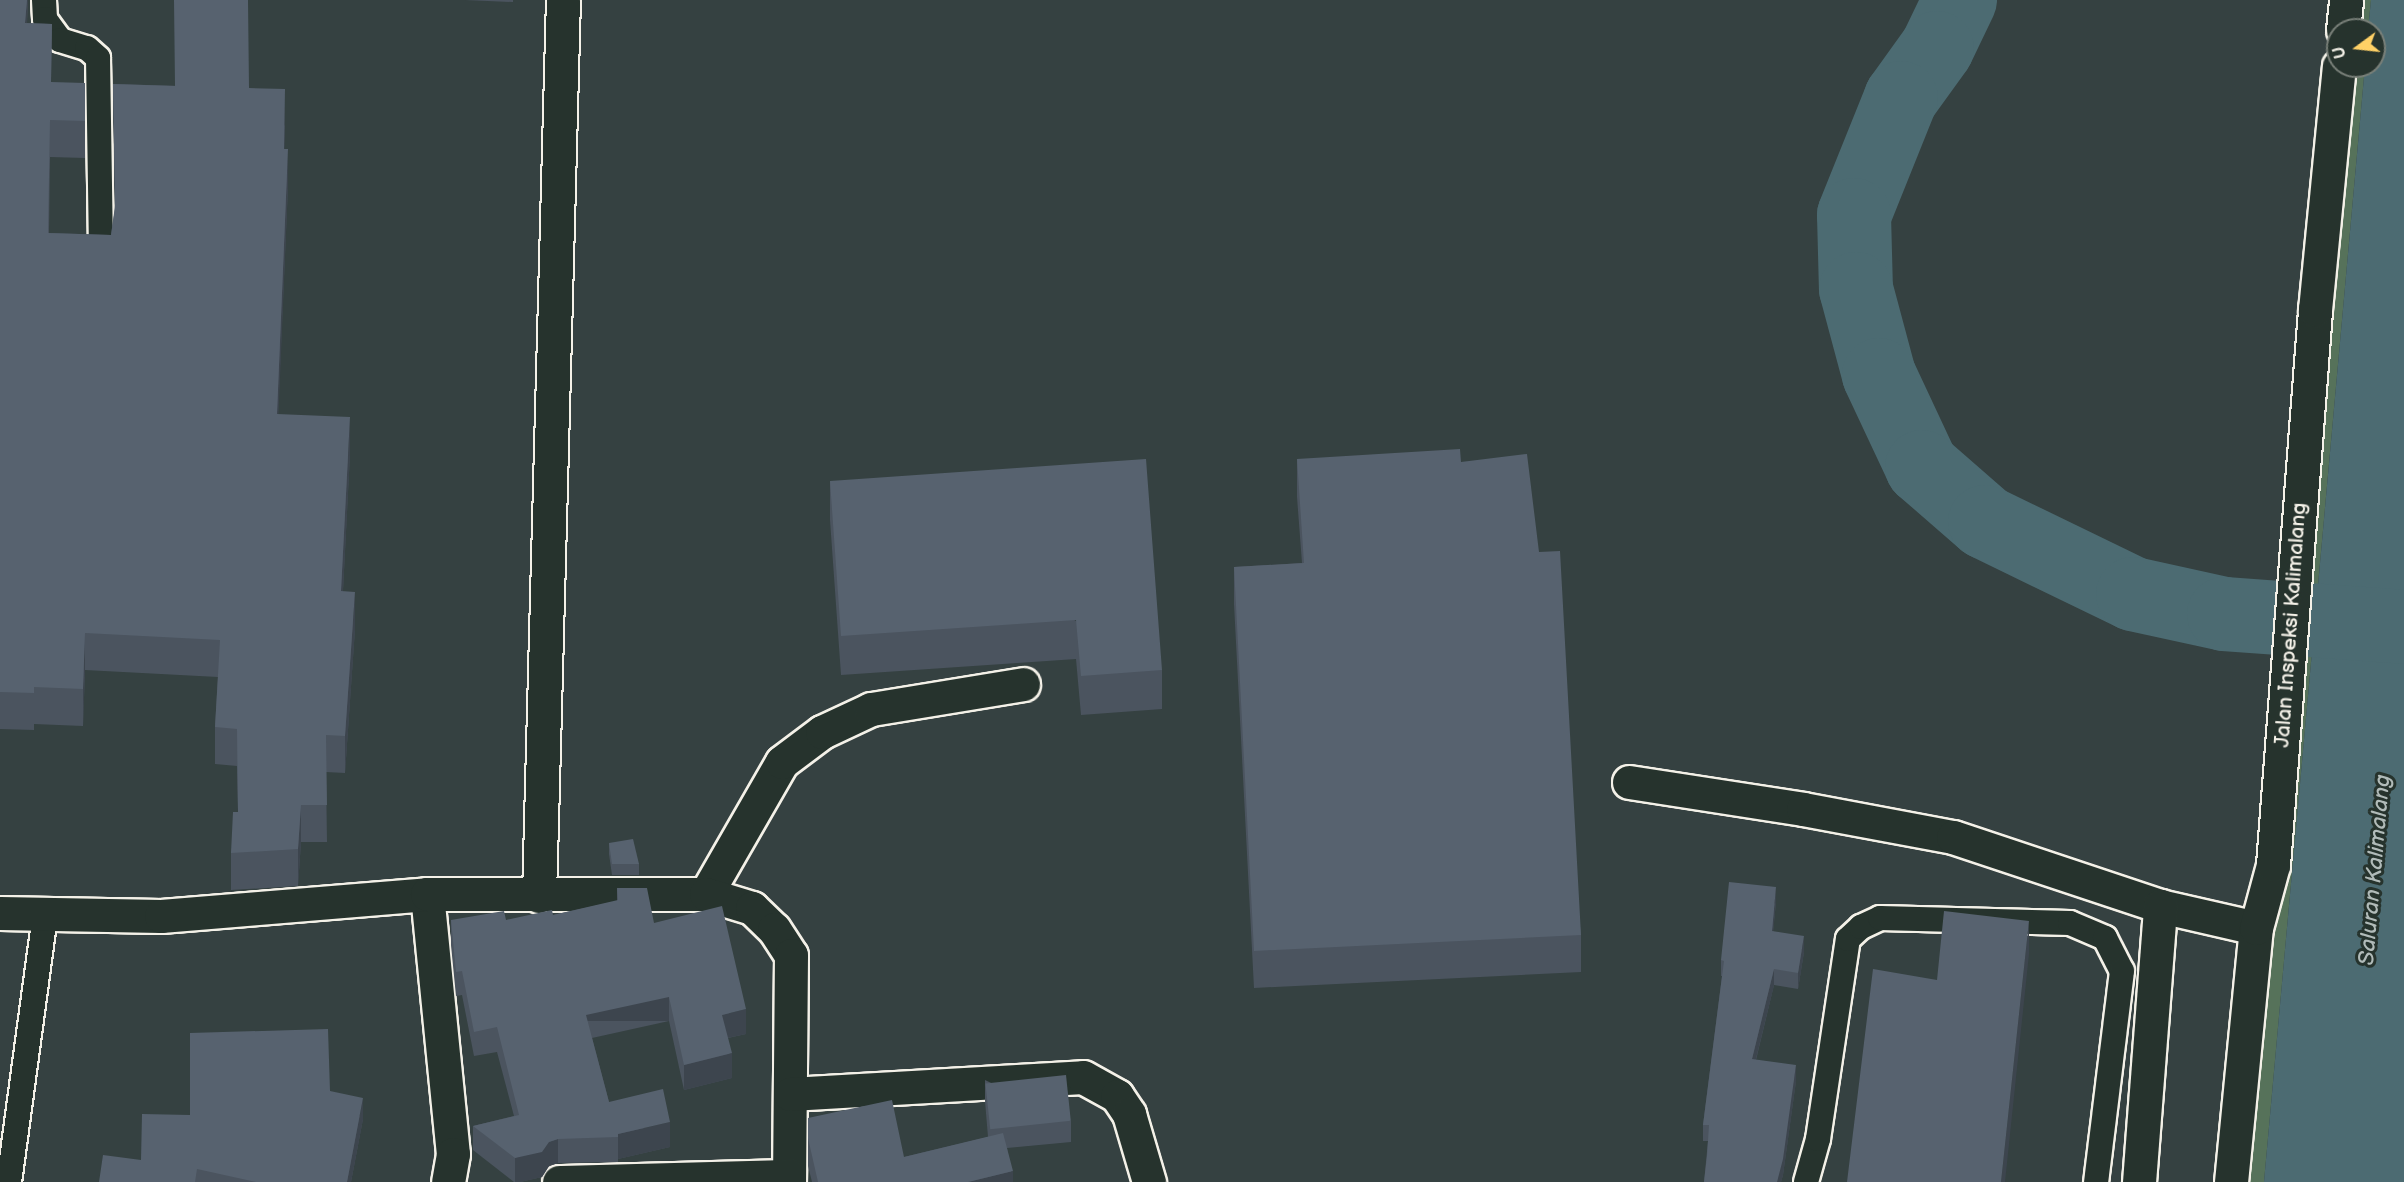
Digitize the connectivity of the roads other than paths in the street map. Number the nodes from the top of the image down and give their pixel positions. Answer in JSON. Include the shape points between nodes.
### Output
{"nodes":[{"id":1,"x":44,"y":0,"type":"edge"},
{"id":2,"x":563,"y":0,"type":"edge"},
{"id":3,"x":2346,"y":0,"type":"edge"},
{"id":4,"x":2344,"y":18,"type":"edge"},
{"id":5,"x":2338,"y":78,"type":"edge"},
{"id":6,"x":101,"y":243,"type":"edge"},
{"id":7,"x":1023,"y":684,"type":"dead end"},
{"id":8,"x":1629,"y":782,"type":"dead end"},
{"id":9,"x":427,"y":894,"type":"junction"},
{"id":10,"x":706,"y":894,"type":"junction"},
{"id":11,"x":539,"y":896,"type":"junction"},
{"id":12,"x":2160,"y":906,"type":"junction"},
{"id":13,"x":0,"y":913,"type":"edge"},
{"id":14,"x":45,"y":916,"type":"junction"},
{"id":15,"x":2256,"y":928,"type":"junction"},
{"id":16,"x":790,"y":1094,"type":"junction"},
{"id":17,"x":789,"y":1179,"type":"edge"},
{"id":18,"x":9,"y":1182,"type":"edge"},
{"id":19,"x":448,"y":1182,"type":"edge"},
{"id":20,"x":559,"y":1182,"type":"edge"},
{"id":21,"x":1149,"y":1182,"type":"edge"},
{"id":22,"x":1806,"y":1182,"type":"edge"},
{"id":23,"x":2096,"y":1182,"type":"edge"},
{"id":24,"x":2139,"y":1182,"type":"edge"},
{"id":25,"x":2230,"y":1182,"type":"edge"}],
"edges":[{"from":1,"to":6,"type":"lane","via":[[45,19],[60,40],[87,48],[98,58]]},
{"from":2,"to":11,"type":"street"},
{"from":3,"to":4,"type":"street"},
{"from":5,"to":15,"type":"street","name":"Jalan Inspeksi Kalimalang","via":[[2315,310],[2273,866]]},
{"from":7,"to":10,"type":"street","via":[[871,709],[822,732],[782,762]]},
{"from":8,"to":12,"type":"street","via":[[1953,837]]},
{"from":9,"to":11,"type":"street"},
{"from":9,"to":14,"type":"street","via":[[161,916]]},
{"from":9,"to":19,"type":"street","via":[[453,1154]]},
{"from":10,"to":11,"type":"street"},
{"from":10,"to":16,"type":"street","via":[[752,908],[774,929],[791,955]]},
{"from":12,"to":15,"type":"street"},
{"from":12,"to":24,"type":"street"},
{"from":13,"to":14,"type":"street"},
{"from":14,"to":18,"type":"lane"},
{"from":15,"to":25,"type":"street","name":"Jalan Inspeksi Kalimalang"},
{"from":16,"to":17,"type":"street"},
{"from":16,"to":21,"type":"street","via":[[1083,1077],[1117,1096],[1129,1114]]},
{"from":17,"to":20,"type":"street"},
{"from":22,"to":23,"type":"lane","via":[[1818,1139],[1848,939],[1880,918],[2070,923],[2105,938],[2122,971]]}]}
